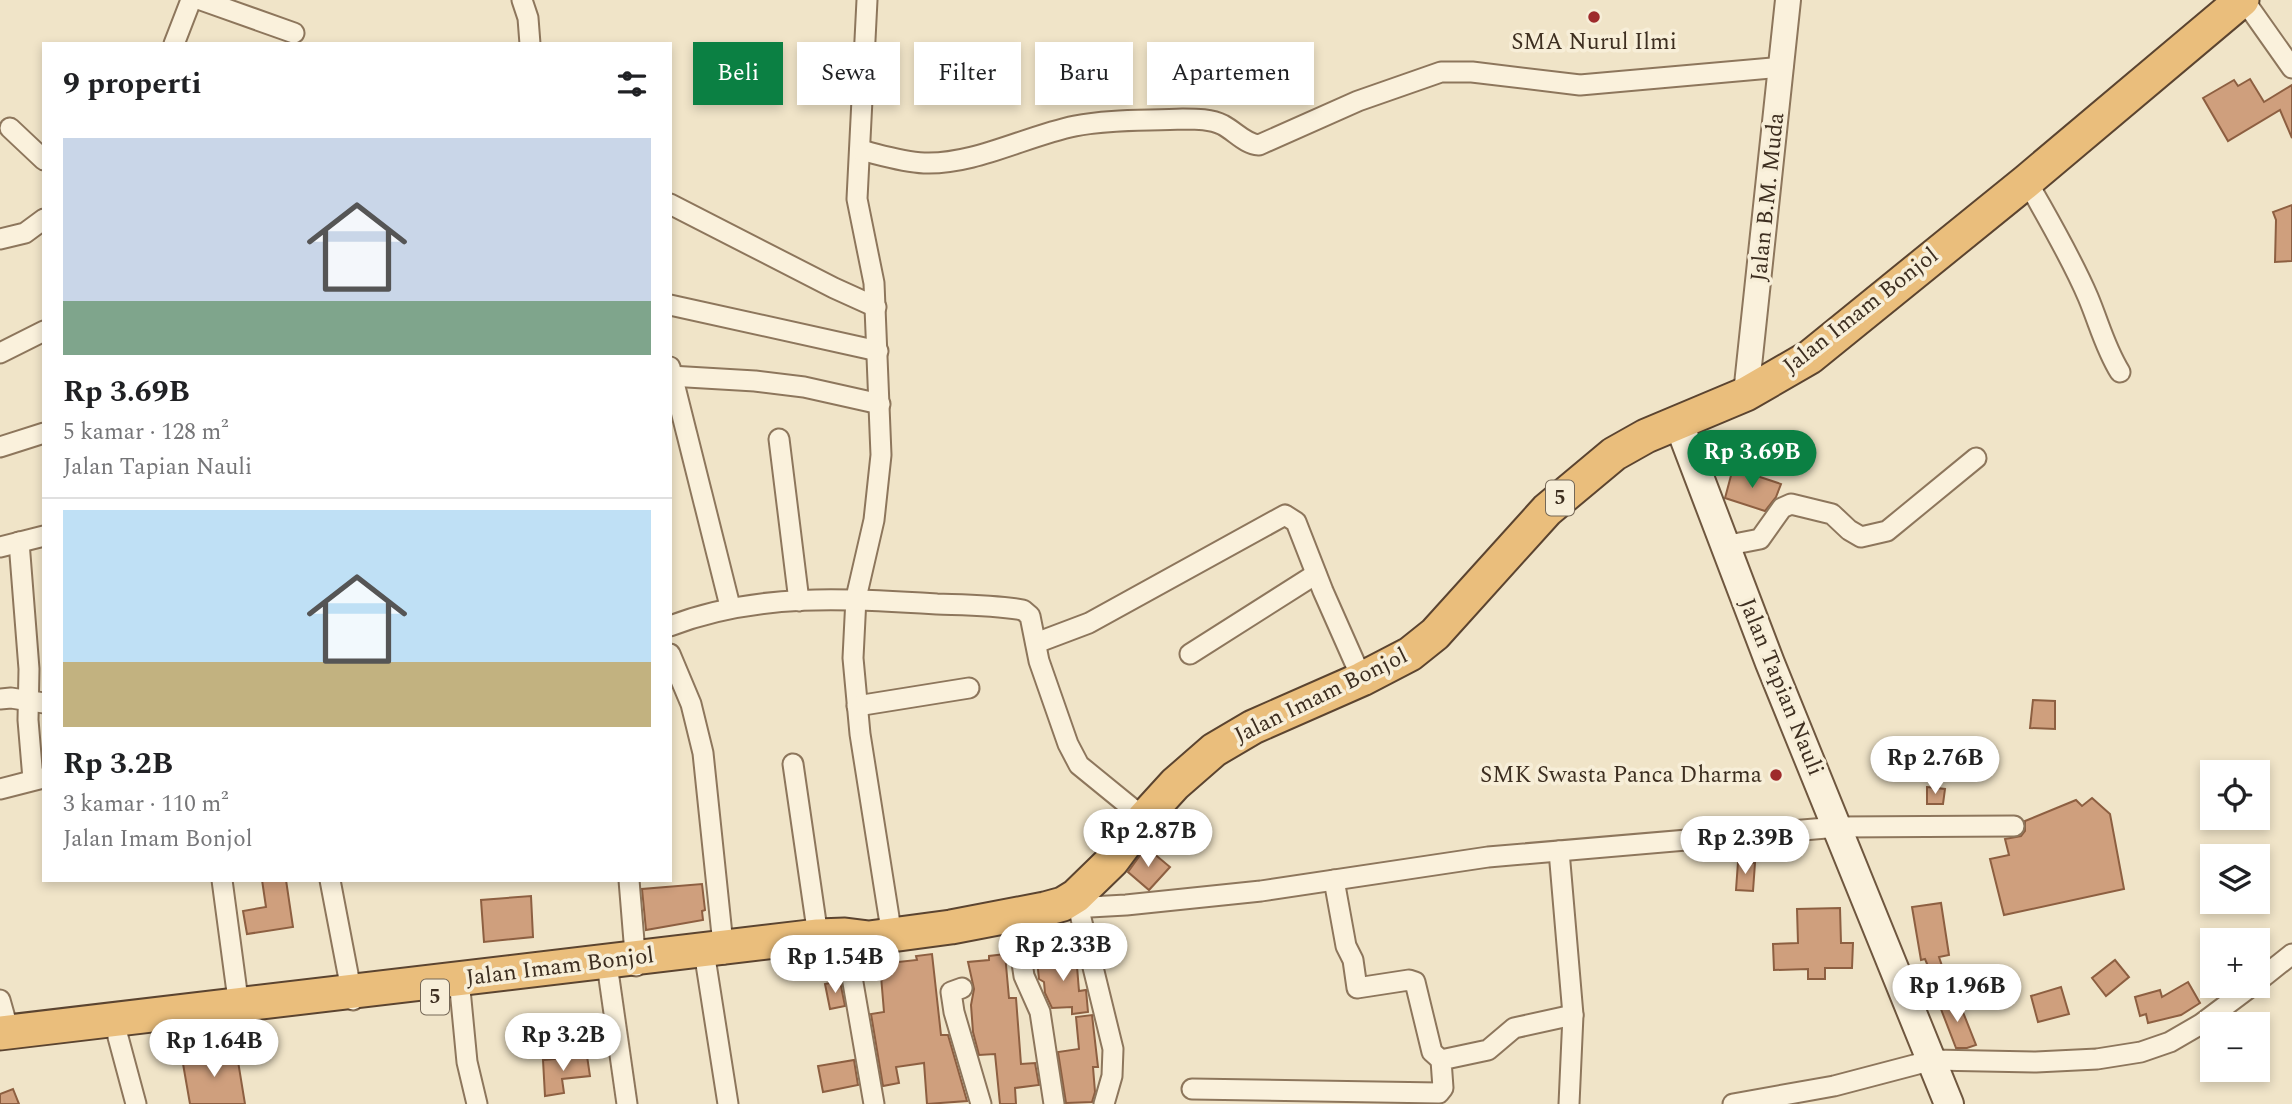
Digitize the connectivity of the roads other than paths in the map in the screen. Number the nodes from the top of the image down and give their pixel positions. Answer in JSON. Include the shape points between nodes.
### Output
{"nodes":[{"id":1,"x":191,"y":0,"type":"edge"},
{"id":2,"x":201,"y":0,"type":"edge"},
{"id":3,"x":522,"y":0,"type":"edge"},
{"id":4,"x":867,"y":0,"type":"edge"},
{"id":5,"x":1788,"y":0,"type":"edge"},
{"id":6,"x":2243,"y":0,"type":"edge"},
{"id":7,"x":293,"y":33,"type":"dead end"},
{"id":8,"x":175,"y":42,"type":"edge"},
{"id":9,"x":530,"y":42,"type":"edge"},
{"id":10,"x":1783,"y":67,"type":"junction"},
{"id":11,"x":2292,"y":68,"type":"edge"},
{"id":12,"x":10,"y":128,"type":"dead end"},
{"id":13,"x":860,"y":150,"type":"junction"},
{"id":14,"x":42,"y":158,"type":"edge"},
{"id":15,"x":2027,"y":181,"type":"junction"},
{"id":16,"x":672,"y":205,"type":"edge"},
{"id":17,"x":42,"y":220,"type":"edge"},
{"id":18,"x":0,"y":239,"type":"edge"},
{"id":19,"x":672,"y":304,"type":"edge"},
{"id":20,"x":876,"y":307,"type":"junction"},
{"id":21,"x":42,"y":332,"type":"edge"},
{"id":22,"x":878,"y":351,"type":"junction"},
{"id":23,"x":0,"y":353,"type":"edge"},
{"id":24,"x":2120,"y":372,"type":"dead end"},
{"id":25,"x":672,"y":373,"type":"edge"},
{"id":26,"x":672,"y":377,"type":"edge"},
{"id":27,"x":1746,"y":394,"type":"junction"},
{"id":28,"x":880,"y":404,"type":"junction"},
{"id":29,"x":1679,"y":424,"type":"junction"},
{"id":30,"x":42,"y":434,"type":"edge"},
{"id":31,"x":779,"y":439,"type":"dead end"},
{"id":32,"x":0,"y":447,"type":"edge"},
{"id":33,"x":1976,"y":458,"type":"dead end"},
{"id":34,"x":42,"y":537,"type":"edge"},
{"id":35,"x":10,"y":545,"type":"edge"},
{"id":36,"x":1724,"y":546,"type":"junction"},
{"id":37,"x":1316,"y":574,"type":"junction"},
{"id":38,"x":856,"y":598,"type":"junction"},
{"id":39,"x":799,"y":601,"type":"junction"},
{"id":40,"x":730,"y":607,"type":"junction"},
{"id":41,"x":672,"y":625,"type":"edge"},
{"id":42,"x":1036,"y":643,"type":"junction"},
{"id":43,"x":1190,"y":654,"type":"dead end"},
{"id":44,"x":672,"y":659,"type":"edge"},
{"id":45,"x":1362,"y":679,"type":"junction"},
{"id":46,"x":969,"y":688,"type":"dead end"},
{"id":47,"x":0,"y":699,"type":"edge"},
{"id":48,"x":37,"y":703,"type":"edge"},
{"id":49,"x":857,"y":706,"type":"junction"},
{"id":50,"x":793,"y":764,"type":"dead end"},
{"id":51,"x":38,"y":779,"type":"edge"},
{"id":52,"x":0,"y":789,"type":"edge"},
{"id":53,"x":1144,"y":818,"type":"junction"},
{"id":54,"x":2014,"y":826,"type":"dead end"},
{"id":55,"x":1838,"y":827,"type":"junction"},
{"id":56,"x":1559,"y":850,"type":"junction"},
{"id":57,"x":1334,"y":880,"type":"junction"},
{"id":58,"x":222,"y":882,"type":"edge"},
{"id":59,"x":330,"y":882,"type":"edge"},
{"id":60,"x":629,"y":882,"type":"edge"},
{"id":61,"x":1070,"y":905,"type":"junction"},
{"id":62,"x":1016,"y":916,"type":"junction"},
{"id":63,"x":849,"y":942,"type":"junction"},
{"id":64,"x":2292,"y":954,"type":"edge"},
{"id":65,"x":718,"y":957,"type":"junction"},
{"id":66,"x":627,"y":970,"type":"junction"},
{"id":67,"x":2270,"y":972,"type":"edge"},
{"id":68,"x":459,"y":986,"type":"junction"},
{"id":69,"x":962,"y":988,"type":"dead end"},
{"id":70,"x":2236,"y":998,"type":"edge"},
{"id":71,"x":0,"y":1000,"type":"edge"},
{"id":72,"x":353,"y":1000,"type":"junction"},
{"id":73,"x":240,"y":1014,"type":"junction"},
{"id":74,"x":1573,"y":1015,"type":"junction"},
{"id":75,"x":118,"y":1028,"type":"junction"},
{"id":76,"x":3,"y":1039,"type":"edge"},
{"id":77,"x":1441,"y":1060,"type":"junction"},
{"id":78,"x":1933,"y":1060,"type":"junction"},
{"id":79,"x":1192,"y":1089,"type":"dead end"},
{"id":80,"x":1319,"y":1097,"type":"edge"},
{"id":81,"x":136,"y":1104,"type":"edge"},
{"id":82,"x":477,"y":1104,"type":"edge"},
{"id":83,"x":627,"y":1104,"type":"edge"},
{"id":84,"x":728,"y":1104,"type":"edge"},
{"id":85,"x":874,"y":1104,"type":"edge"},
{"id":86,"x":981,"y":1104,"type":"edge"},
{"id":87,"x":1054,"y":1104,"type":"edge"},
{"id":88,"x":1104,"y":1104,"type":"edge"},
{"id":89,"x":1569,"y":1104,"type":"edge"},
{"id":90,"x":1734,"y":1104,"type":"edge"},
{"id":91,"x":1949,"y":1104,"type":"edge"}],
"edges":[{"from":1,"to":8,"type":"street"},
{"from":2,"to":7,"type":"street"},
{"from":3,"to":9,"type":"street"},
{"from":4,"to":13,"type":"street"},
{"from":5,"to":10,"type":"street","name":"Jalan B.M. Muda"},
{"from":6,"to":11,"type":"street"},
{"from":6,"to":15,"type":"highway","name":"Jalan Imam Bonjol","number":"5"},
{"from":10,"to":13,"type":"street","via":[[1580,85],[1441,72],[1358,101],[1259,145],[1221,124],[1183,118],[1078,125],[941,162],[921,163]]},
{"from":10,"to":27,"type":"street","name":"Jalan B.M. Muda"},
{"from":12,"to":14,"type":"street"},
{"from":13,"to":20,"type":"street","via":[[859,217]]},
{"from":15,"to":24,"type":"street","via":[[2065,248]]},
{"from":15,"to":27,"type":"highway","name":"Jalan Imam Bonjol","number":"5","via":[[1810,357]]},
{"from":16,"to":20,"type":"street"},
{"from":17,"to":18,"type":"street","via":[[25,233]]},
{"from":19,"to":22,"type":"street"},
{"from":20,"to":22,"type":"street"},
{"from":21,"to":23,"type":"street"},
{"from":22,"to":28,"type":"street"},
{"from":25,"to":28,"type":"street","via":[[804,387]]},
{"from":26,"to":40,"type":"street"},
{"from":27,"to":29,"type":"highway","name":"Jalan Imam Bonjol","number":"5"},
{"from":28,"to":38,"type":"street","via":[[879,486]]},
{"from":29,"to":36,"type":"main road","name":"Jalan Tapian Nauli"},
{"from":29,"to":45,"type":"highway","name":"Jalan Imam Bonjol","number":"5","via":[[1614,454],[1547,510],[1435,634],[1410,654]]},
{"from":30,"to":32,"type":"street"},
{"from":31,"to":39,"type":"street"},
{"from":33,"to":36,"type":"street","via":[[1902,521],[1873,536],[1856,535],[1832,514],[1791,504],[1782,508],[1760,539]]},
{"from":34,"to":35,"type":"street"},
{"from":35,"to":48,"type":"street"},
{"from":36,"to":55,"type":"main road","name":"Jalan Tapian Nauli"},
{"from":37,"to":42,"type":"street","via":[[1296,522],[1289,515],[1280,515],[1089,623]]},
{"from":37,"to":43,"type":"street"},
{"from":37,"to":45,"type":"street"},
{"from":38,"to":39,"type":"street"},
{"from":38,"to":42,"type":"street","via":[[1020,609],[1030,616]]},
{"from":38,"to":49,"type":"street","via":[[853,658]]},
{"from":39,"to":40,"type":"street"},
{"from":40,"to":41,"type":"street"},
{"from":42,"to":53,"type":"street","via":[[1079,765]]},
{"from":44,"to":65,"type":"street","via":[[691,704],[703,753]]},
{"from":45,"to":53,"type":"highway","name":"Jalan Imam Bonjol","number":"5","via":[[1252,727],[1214,750]]},
{"from":46,"to":49,"type":"street"},
{"from":47,"to":48,"type":"street"},
{"from":48,"to":51,"type":"street","via":[[28,720]]},
{"from":49,"to":63,"type":"street"},
{"from":50,"to":63,"type":"street"},
{"from":51,"to":52,"type":"street"},
{"from":53,"to":61,"type":"highway","name":"Jalan Imam Bonjol","number":"5"},
{"from":54,"to":55,"type":"street"},
{"from":55,"to":56,"type":"street"},
{"from":55,"to":78,"type":"main road","name":"Jalan Tapian Nauli"},
{"from":56,"to":57,"type":"street"},
{"from":56,"to":74,"type":"street"},
{"from":57,"to":61,"type":"street","via":[[1126,905]]},
{"from":57,"to":77,"type":"street","via":[[1357,988],[1415,982],[1432,1052]]},
{"from":58,"to":73,"type":"street"},
{"from":59,"to":72,"type":"street"},
{"from":60,"to":66,"type":"street"},
{"from":61,"to":62,"type":"highway","name":"Jalan Imam Bonjol","number":"5"},
{"from":61,"to":88,"type":"street","via":[[1113,1049]]},
{"from":62,"to":63,"type":"highway","name":"Jalan Imam Bonjol","number":"5"},
{"from":62,"to":87,"type":"street","via":[[1024,976],[1040,1012]]},
{"from":63,"to":65,"type":"highway","name":"Jalan Imam Bonjol","number":"5"},
{"from":63,"to":85,"type":"street"},
{"from":64,"to":67,"type":"street"},
{"from":65,"to":66,"type":"highway","name":"Jalan Imam Bonjol","number":"5"},
{"from":65,"to":84,"type":"street"},
{"from":66,"to":68,"type":"highway","name":"Jalan Imam Bonjol","number":"5"},
{"from":66,"to":83,"type":"street"},
{"from":68,"to":72,"type":"highway","name":"Jalan Imam Bonjol","number":"5"},
{"from":68,"to":82,"type":"street","via":[[467,1062]]},
{"from":69,"to":86,"type":"street","via":[[951,992],[954,1012]]},
{"from":70,"to":78,"type":"street","via":[[2170,1042],[2141,1052],[2036,1062]]},
{"from":71,"to":76,"type":"street"},
{"from":72,"to":73,"type":"highway","name":"Jalan Imam Bonjol","number":"5"},
{"from":73,"to":75,"type":"highway","name":"Jalan Imam Bonjol","number":"5"},
{"from":74,"to":77,"type":"street","via":[[1514,1028],[1488,1051]]},
{"from":74,"to":89,"type":"street"},
{"from":75,"to":76,"type":"highway","name":"Jalan Imam Bonjol","number":"5"},
{"from":75,"to":81,"type":"street"},
{"from":77,"to":80,"type":"street","via":[[1443,1088],[1439,1093]]},
{"from":78,"to":90,"type":"street","via":[[1834,1086]]},
{"from":78,"to":91,"type":"main road","name":"Jalan Tapian Nauli"},
{"from":79,"to":80,"type":"street"}]}
